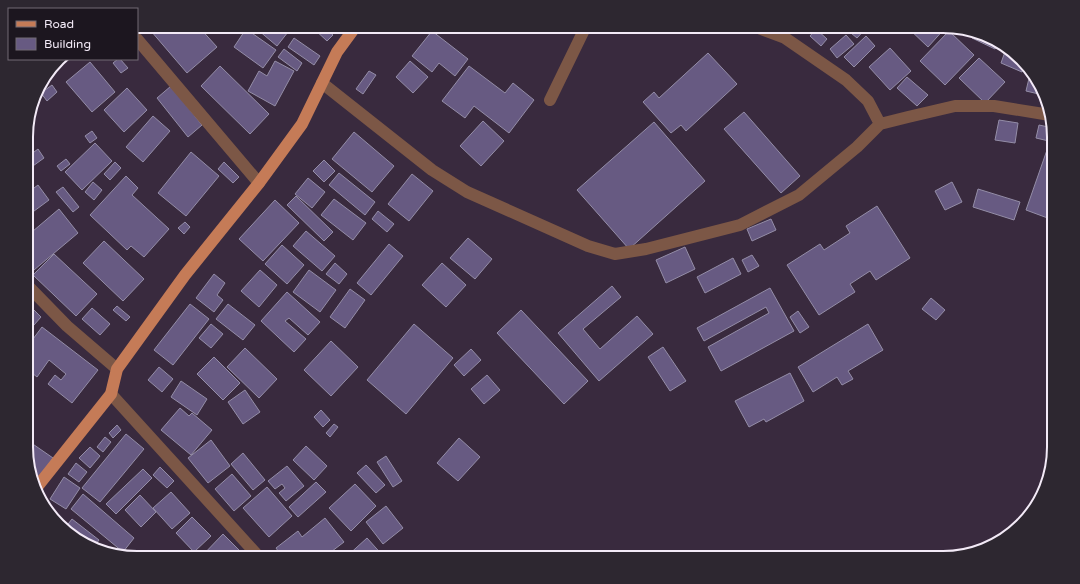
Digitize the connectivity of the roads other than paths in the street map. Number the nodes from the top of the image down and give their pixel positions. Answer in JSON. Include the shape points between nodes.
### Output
{"nodes":[{"id":1,"x":351,"y":33,"type":"edge"},
{"id":2,"x":583,"y":33,"type":"edge"},
{"id":3,"x":772,"y":33,"type":"edge"},
{"id":4,"x":138,"y":40,"type":"edge"},
{"id":5,"x":322,"y":84,"type":"junction"},
{"id":6,"x":550,"y":100,"type":"dead end"},
{"id":7,"x":1044,"y":113,"type":"edge"},
{"id":8,"x":880,"y":124,"type":"junction"},
{"id":9,"x":259,"y":183,"type":"junction"},
{"id":10,"x":33,"y":291,"type":"edge"},
{"id":11,"x":117,"y":368,"type":"junction"},
{"id":12,"x":111,"y":394,"type":"junction"},
{"id":13,"x":40,"y":483,"type":"edge"},
{"id":14,"x":254,"y":551,"type":"edge"}],
"edges":[{"from":1,"to":5,"type":"main road","via":[[336,52]]},
{"from":2,"to":6,"type":"street"},
{"from":3,"to":8,"type":"street","via":[[785,38],[846,80],[868,101]]},
{"from":4,"to":9,"type":"street"},
{"from":5,"to":8,"type":"street","via":[[432,170],[467,192],[588,246],[615,254],[646,250],[740,224],[799,195],[857,147]]},
{"from":5,"to":9,"type":"main road","via":[[302,124]]},
{"from":7,"to":8,"type":"street","via":[[994,106],[955,106]]},
{"from":9,"to":11,"type":"main road","via":[[185,275]]},
{"from":10,"to":11,"type":"street","via":[[68,326]]},
{"from":11,"to":12,"type":"main road"},
{"from":12,"to":13,"type":"main road"},
{"from":12,"to":14,"type":"street"}]}
